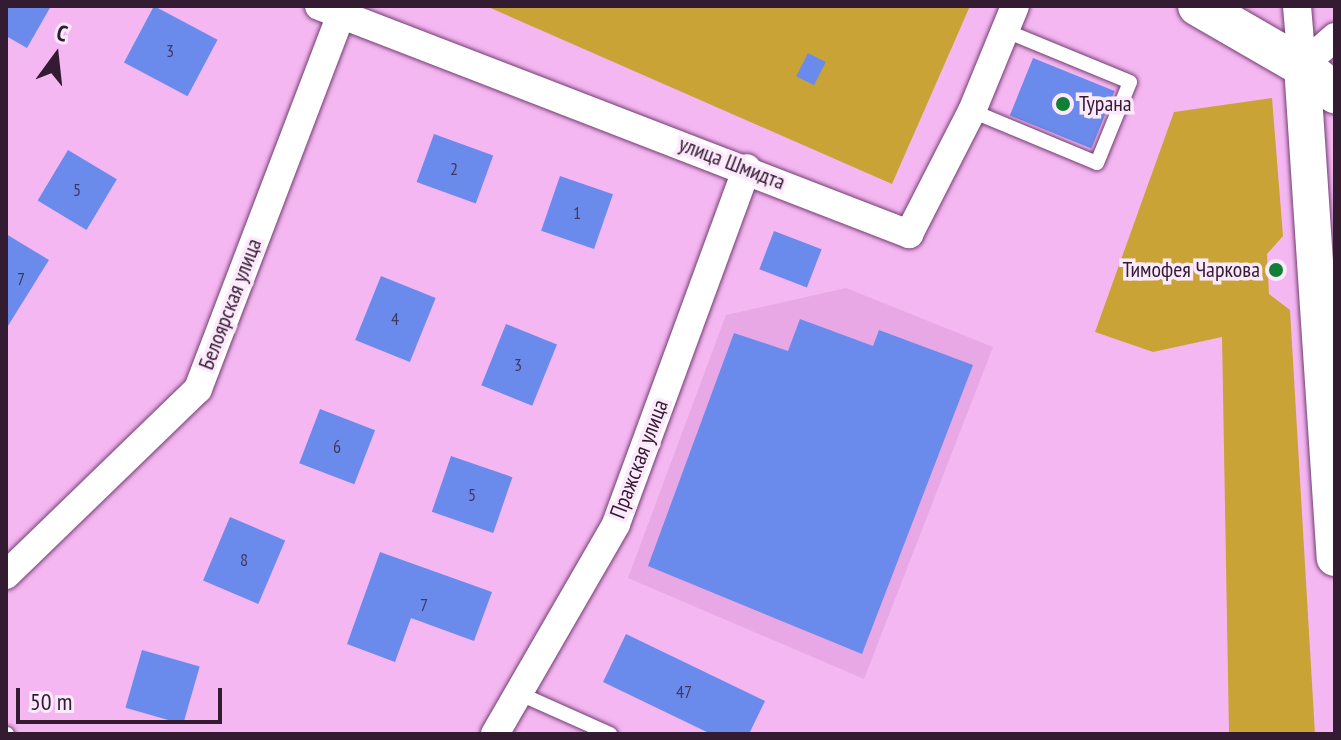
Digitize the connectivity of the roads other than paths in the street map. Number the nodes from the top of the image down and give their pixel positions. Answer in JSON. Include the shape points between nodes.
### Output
{"nodes":[{"id":1,"x":1198,"y":6,"type":"edge"},
{"id":2,"x":1297,"y":6,"type":"edge"},
{"id":3,"x":330,"y":10,"type":"edge"},
{"id":4,"x":1010,"y":18,"type":"edge"},
{"id":5,"x":1335,"y":37,"type":"edge"},
{"id":6,"x":1302,"y":66,"type":"junction"},
{"id":7,"x":1335,"y":93,"type":"edge"},
{"id":8,"x":972,"y":111,"type":"junction"},
{"id":9,"x":747,"y":168,"type":"junction"},
{"id":10,"x":1335,"y":366,"type":"edge"},
{"id":11,"x":1327,"y":408,"type":"junction"},
{"id":12,"x":1335,"y":558,"type":"edge"},
{"id":13,"x":6,"y":575,"type":"edge"},
{"id":14,"x":518,"y":693,"type":"junction"},
{"id":15,"x":495,"y":734,"type":"edge"},
{"id":16,"x":610,"y":734,"type":"edge"}],
"edges":[{"from":1,"to":6,"type":"main road"},
{"from":2,"to":6,"type":"street"},
{"from":3,"to":9,"type":"street","name":"улица Шмидта"},
{"from":3,"to":13,"type":"street","name":"Белоярская улица","via":[[198,389]]},
{"from":4,"to":8,"type":"street","name":"улица Шмидта"},
{"from":4,"to":8,"type":"lane","via":[[1130,82],[1097,163]]},
{"from":5,"to":6,"type":"street"},
{"from":6,"to":7,"type":"main road"},
{"from":6,"to":11,"type":"street"},
{"from":8,"to":9,"type":"street","name":"улица Шмидта","via":[[909,234]]},
{"from":9,"to":14,"type":"street","name":"Пражская улица","via":[[616,524]]},
{"from":10,"to":11,"type":"street"},
{"from":11,"to":12,"type":"street"},
{"from":14,"to":15,"type":"street","name":"Пражская улица"},
{"from":14,"to":16,"type":"lane"}]}
